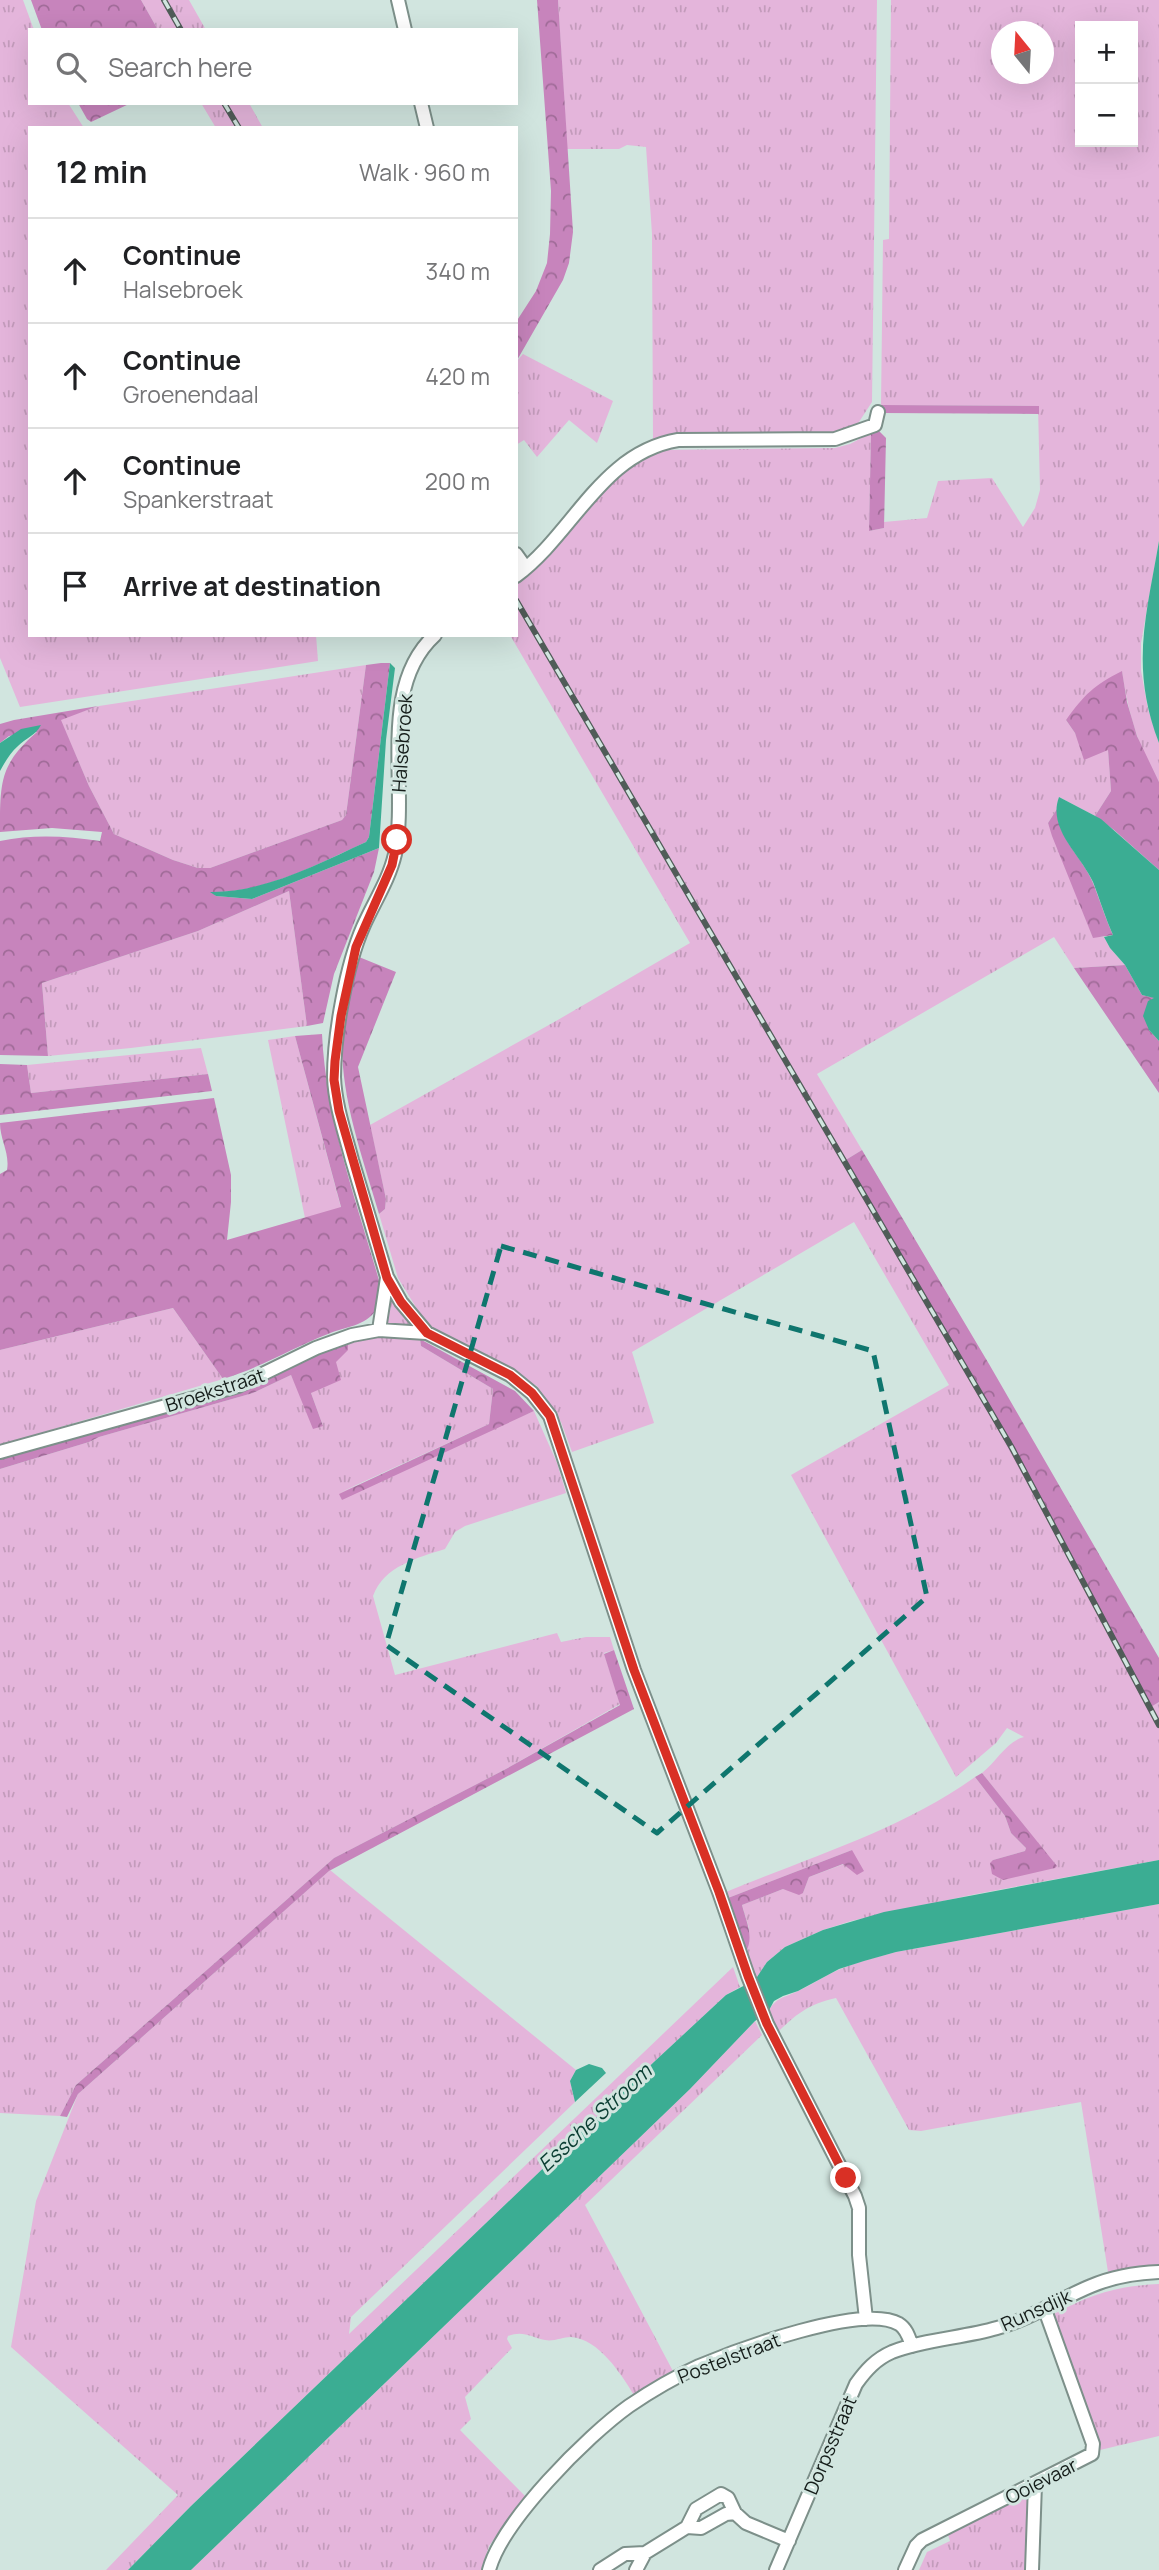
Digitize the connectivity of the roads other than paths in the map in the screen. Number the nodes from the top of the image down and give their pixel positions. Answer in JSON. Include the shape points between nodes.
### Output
{"nodes":[{"id":1,"x":398,"y":0,"type":"edge"},
{"id":2,"x":405,"y":28,"type":"edge"},
{"id":3,"x":421,"y":105,"type":"edge"},
{"id":4,"x":427,"y":126,"type":"edge"},
{"id":5,"x":878,"y":412,"type":"dead end"},
{"id":6,"x":521,"y":572,"type":"edge"},
{"id":7,"x":433,"y":637,"type":"edge"},
{"id":8,"x":387,"y":1278,"type":"junction"},
{"id":9,"x":379,"y":1330,"type":"junction"},
{"id":10,"x":427,"y":1333,"type":"junction"},
{"id":11,"x":0,"y":1452,"type":"edge"},
{"id":12,"x":1159,"y":2272,"type":"edge"},
{"id":13,"x":1045,"y":2310,"type":"junction"},
{"id":14,"x":866,"y":2319,"type":"junction"},
{"id":15,"x":912,"y":2346,"type":"junction"},
{"id":16,"x":1035,"y":2484,"type":"junction"},
{"id":17,"x":735,"y":2513,"type":"junction"},
{"id":18,"x":687,"y":2527,"type":"junction"},
{"id":19,"x":789,"y":2541,"type":"junction"},
{"id":20,"x":645,"y":2553,"type":"junction"},
{"id":21,"x":489,"y":2570,"type":"edge"},
{"id":22,"x":600,"y":2570,"type":"edge"},
{"id":23,"x":636,"y":2570,"type":"edge"},
{"id":24,"x":776,"y":2570,"type":"edge"},
{"id":25,"x":905,"y":2570,"type":"edge"},
{"id":26,"x":1032,"y":2570,"type":"edge"}],
"edges":[{"from":1,"to":2,"type":"street"},
{"from":3,"to":4,"type":"street"},
{"from":5,"to":6,"type":"street","via":[[875,425],[835,439],[658,444],[627,460]]},
{"from":7,"to":8,"type":"street","name":"Halsebroek","via":[[410,667],[399,729],[395,852],[356,947],[335,1048],[339,1111]]},
{"from":8,"to":9,"type":"street"},
{"from":8,"to":10,"type":"street","name":"Halsebroek"},
{"from":9,"to":10,"type":"street","name":"Broekstraat"},
{"from":9,"to":11,"type":"street","name":"Broekstraat","via":[[316,1348],[238,1386]]},
{"from":10,"to":14,"type":"street","via":[[510,1375],[550,1416],[634,1670],[748,1976],[855,2196]]},
{"from":12,"to":13,"type":"street","name":"Runsdijk","via":[[1100,2282]]},
{"from":13,"to":15,"type":"street","name":"Runsdijk","via":[[997,2329]]},
{"from":13,"to":16,"type":"street","name":"Ooievaar","via":[[1094,2449],[1087,2458]]},
{"from":14,"to":15,"type":"street","name":"Postelstraat","via":[[901,2325]]},
{"from":14,"to":21,"type":"street","name":"Postelstraat","via":[[834,2323],[720,2358],[629,2406],[595,2432],[557,2472],[502,2539]]},
{"from":15,"to":19,"type":"street","name":"Dorpsstraat","via":[[877,2361],[856,2384]]},
{"from":16,"to":25,"type":"street","name":"Ooievaar","via":[[922,2540]]},
{"from":16,"to":26,"type":"street"},
{"from":17,"to":18,"type":"street","via":[[701,2529]]},
{"from":17,"to":18,"type":"street","via":[[721,2494],[695,2509]]},
{"from":17,"to":19,"type":"street","via":[[746,2523]]},
{"from":18,"to":20,"type":"street"},
{"from":19,"to":24,"type":"street","name":"Dorpsstraat"},
{"from":20,"to":22,"type":"street","via":[[625,2554]]},
{"from":20,"to":23,"type":"street"}]}
